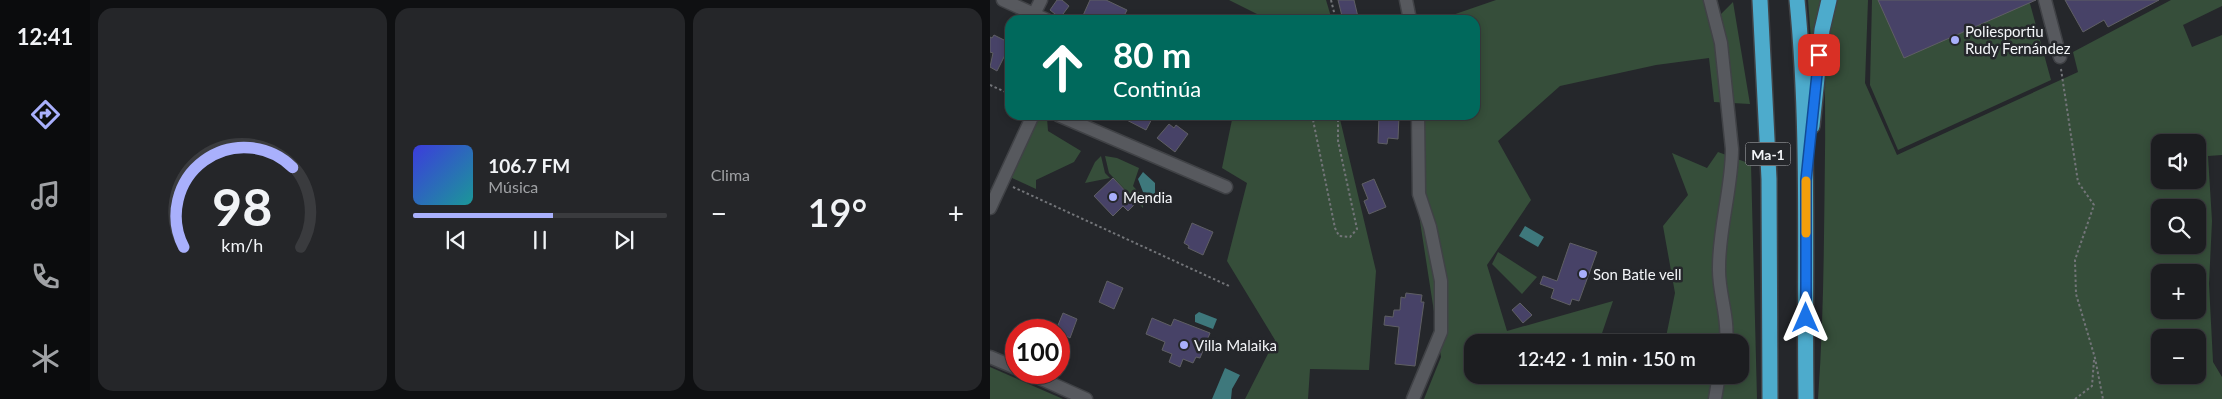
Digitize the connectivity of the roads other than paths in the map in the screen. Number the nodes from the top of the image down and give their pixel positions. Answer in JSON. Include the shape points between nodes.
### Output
{"nodes":[{"id":1,"x":1002,"y":0,"type":"edge"},
{"id":2,"x":1041,"y":0,"type":"edge"},
{"id":3,"x":1406,"y":0,"type":"edge"},
{"id":4,"x":1710,"y":0,"type":"edge"},
{"id":5,"x":1760,"y":0,"type":"edge"},
{"id":6,"x":1797,"y":0,"type":"edge"},
{"id":7,"x":1829,"y":0,"type":"edge"},
{"id":8,"x":2045,"y":0,"type":"edge"},
{"id":9,"x":1034,"y":14,"type":"joint"},
{"id":10,"x":1409,"y":15,"type":"edge"},
{"id":11,"x":2060,"y":57,"type":"road end"},
{"id":12,"x":1031,"y":120,"type":"edge"},
{"id":13,"x":1070,"y":120,"type":"edge"},
{"id":14,"x":1418,"y":120,"type":"edge"},
{"id":15,"x":1806,"y":180,"type":"junction"},
{"id":16,"x":1226,"y":187,"type":"dead end"},
{"id":17,"x":990,"y":208,"type":"edge"},
{"id":18,"x":1727,"y":334,"type":"edge"},
{"id":19,"x":990,"y":357,"type":"edge"},
{"id":20,"x":1005,"y":363,"type":"edge"},
{"id":21,"x":1053,"y":384,"type":"edge"},
{"id":22,"x":1718,"y":384,"type":"edge"},
{"id":23,"x":1086,"y":399,"type":"edge"},
{"id":24,"x":1414,"y":399,"type":"edge"},
{"id":25,"x":1715,"y":399,"type":"edge"},
{"id":26,"x":1770,"y":399,"type":"edge"},
{"id":27,"x":1806,"y":399,"type":"edge"}],
"edges":[{"from":1,"to":9,"type":"street"},
{"from":2,"to":9,"type":"street"},
{"from":3,"to":10,"type":"street"},
{"from":4,"to":18,"type":"street","via":[[1722,51],[1732,149],[1719,262]]},
{"from":5,"to":26,"type":"highway","number":"Ma-1","via":[[1768,119]]},
{"from":6,"to":15,"type":"highway","number":"Ma-1"},
{"from":7,"to":15,"type":"highway","via":[[1821,38]]},
{"from":8,"to":11,"type":"street"},
{"from":12,"to":17,"type":"street"},
{"from":13,"to":16,"type":"street"},
{"from":14,"to":24,"type":"street","via":[[1419,194],[1430,227],[1441,281],[1441,332]]},
{"from":15,"to":27,"type":"highway","number":"Ma-1"},
{"from":19,"to":20,"type":"street"},
{"from":21,"to":23,"type":"street"},
{"from":22,"to":25,"type":"street"}]}
